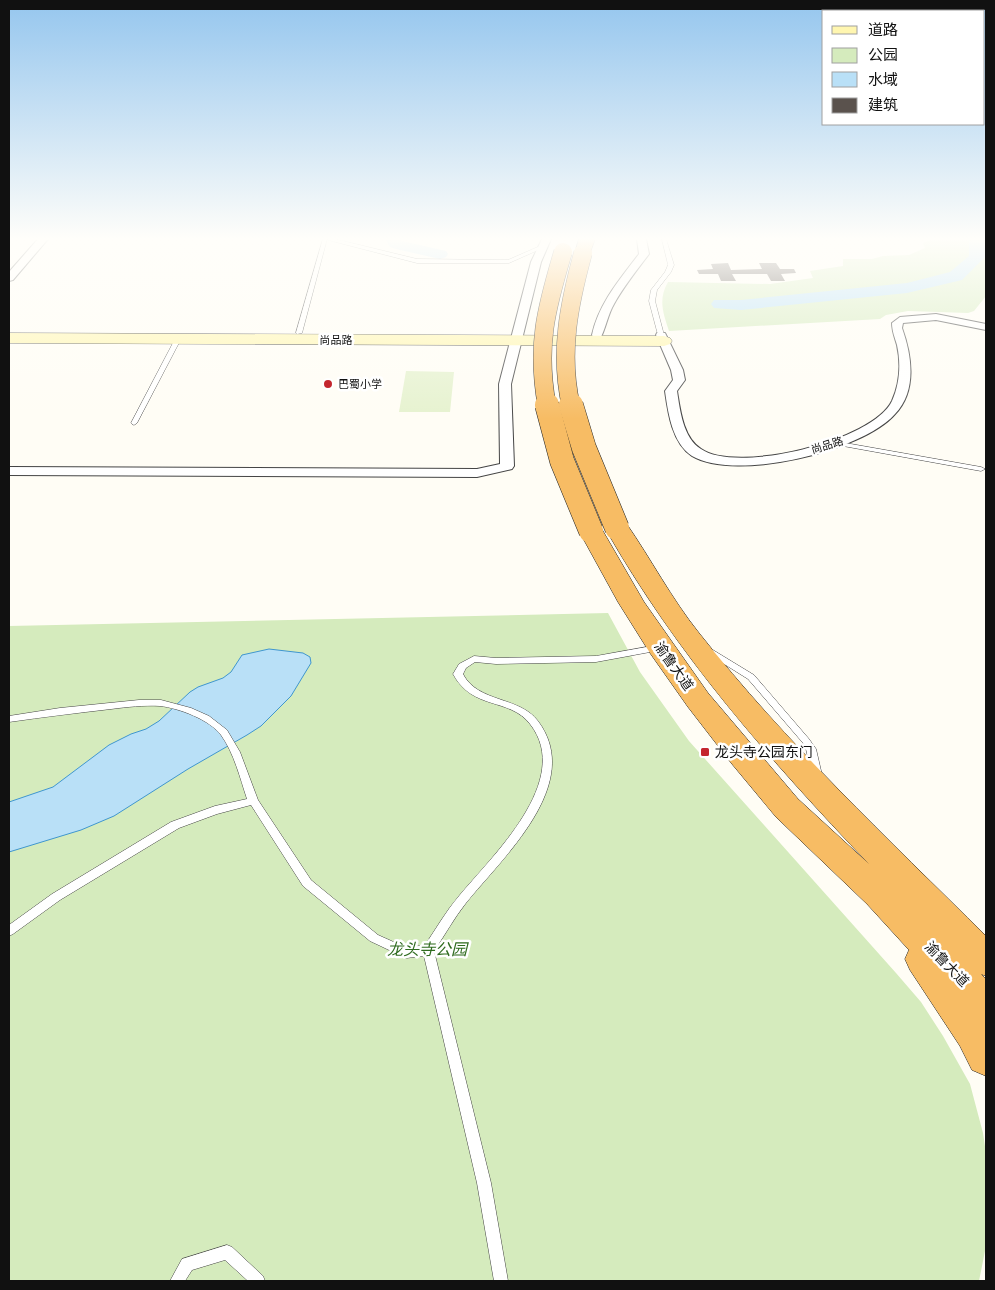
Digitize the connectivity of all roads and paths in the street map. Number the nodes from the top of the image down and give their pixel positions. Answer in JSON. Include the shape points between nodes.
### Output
{"nodes":[{"id":1,"x":308,"y":299,"type":"edge"},
{"id":2,"x":526,"y":299,"type":"edge"},
{"id":3,"x":551,"y":299,"type":"edge"},
{"id":4,"x":612,"y":299,"type":"edge"},
{"id":5,"x":652,"y":299,"type":"edge"},
{"id":6,"x":986,"y":326,"type":"edge"},
{"id":7,"x":9,"y":331,"type":"edge"},
{"id":8,"x":299,"y":333,"type":"junction"},
{"id":9,"x":597,"y":335,"type":"junction"},
{"id":10,"x":9,"y":338,"type":"edge"},
{"id":11,"x":516,"y":338,"type":"junction"},
{"id":12,"x":662,"y":338,"type":"junction"},
{"id":13,"x":178,"y":339,"type":"junction"},
{"id":14,"x":134,"y":423,"type":"dead end"},
{"id":15,"x":834,"y":443,"type":"junction"},
{"id":16,"x":980,"y":469,"type":"dead end"},
{"id":17,"x":9,"y":471,"type":"edge"},
{"id":18,"x":674,"y":643,"type":"junction"},
{"id":19,"x":9,"y":719,"type":"edge"},
{"id":20,"x":253,"y":800,"type":"junction"},
{"id":21,"x":878,"y":894,"type":"junction"},
{"id":22,"x":9,"y":931,"type":"edge"},
{"id":23,"x":428,"y":950,"type":"junction"},
{"id":24,"x":986,"y":960,"type":"edge"},
{"id":25,"x":986,"y":1005,"type":"edge"},
{"id":26,"x":986,"y":1057,"type":"edge"},
{"id":27,"x":177,"y":1281,"type":"edge"},
{"id":28,"x":258,"y":1281,"type":"edge"},
{"id":29,"x":501,"y":1281,"type":"edge"}],
"edges":[{"from":1,"to":8,"type":"lane"},
{"from":2,"to":11,"type":"street"},
{"from":3,"to":18,"type":"highway","name":"渝鲁大道","bridge":true,"via":[[542,338],[542,364],[549,420],[556,445],[604,530],[626,594]]},
{"from":4,"to":9,"type":"street","via":[[598,326]]},
{"from":5,"to":12,"type":"lane"},
{"from":6,"to":15,"type":"street","name":"尚品路","via":[[936,317],[900,320],[897,328],[905,357],[902,390],[891,412],[848,439]]},
{"from":7,"to":8,"type":"main road","name":"尚品路"},
{"from":8,"to":11,"type":"main road","name":"尚品路"},
{"from":9,"to":11,"type":"main road","name":"尚品路"},
{"from":9,"to":12,"type":"main road","name":"尚品路"},
{"from":10,"to":13,"type":"main road","name":"尚品路"},
{"from":11,"to":12,"type":"main road","name":"尚品路"},
{"from":11,"to":13,"type":"main road","name":"尚品路"},
{"from":11,"to":17,"type":"street","via":[[506,384],[507,466],[477,473]]},
{"from":12,"to":15,"type":"street","name":"尚品路","via":[[679,380],[671,391],[673,404],[682,432],[697,453],[712,459],[745,463]]},
{"from":13,"to":14,"type":"lane"},
{"from":15,"to":16,"type":"lane"},
{"from":18,"to":21,"type":"highway","name":"渝鲁大道","via":[[698,700],[787,808]]},
{"from":18,"to":23,"type":"lane","via":[[596,659],[474,659],[462,666],[458,674],[460,682],[470,690],[511,706],[540,730],[548,760],[546,777],[529,817],[461,902]]},
{"from":18,"to":24,"type":"highway","name":"渝鲁大道","via":[[734,695],[821,793]]},
{"from":19,"to":20,"type":"lane","via":[[139,703],[161,703],[188,710],[206,718],[224,732],[236,752]]},
{"from":20,"to":22,"type":"lane","via":[[176,825],[56,896]]},
{"from":20,"to":23,"type":"lane","via":[[307,883],[374,938],[406,954]]},
{"from":21,"to":25,"type":"highway","name":"渝鲁大道"},
{"from":21,"to":26,"type":"highway","via":[[974,1033]]},
{"from":23,"to":29,"type":"lane","via":[[484,1183]]},
{"from":27,"to":28,"type":"lane","via":[[187,1264],[227,1252]]}]}
